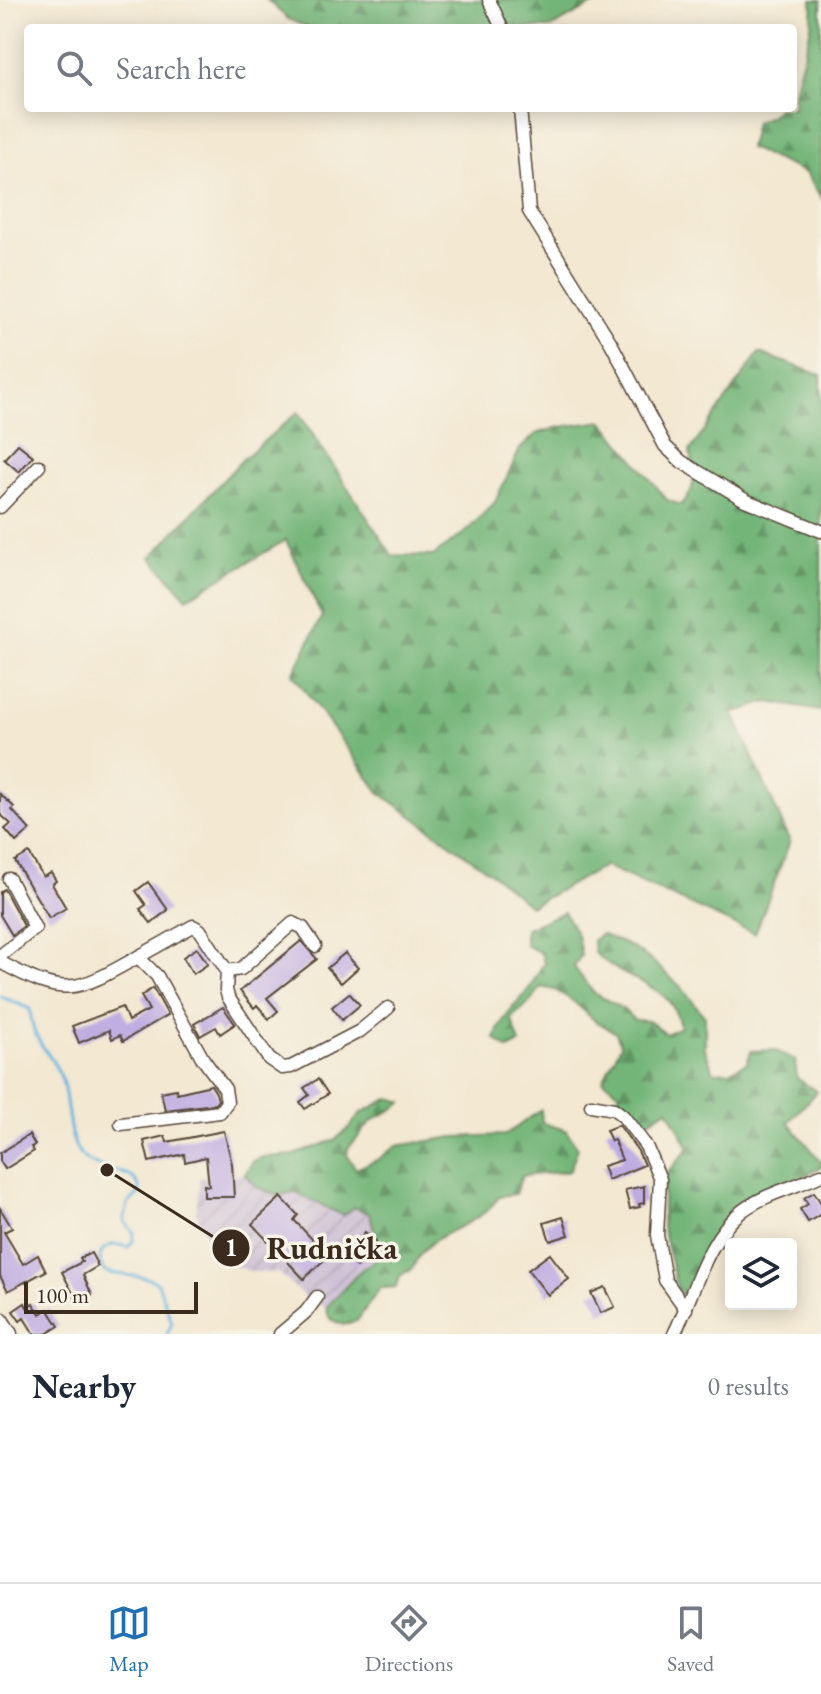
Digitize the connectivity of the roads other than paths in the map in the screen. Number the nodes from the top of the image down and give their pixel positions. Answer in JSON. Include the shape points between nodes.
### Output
{"nodes":[{"id":1,"x":489,"y":0,"type":"edge"},
{"id":2,"x":500,"y":24,"type":"edge"},
{"id":3,"x":520,"y":112,"type":"edge"},
{"id":4,"x":39,"y":466,"type":"dead end"},
{"id":5,"x":0,"y":507,"type":"edge"},
{"id":6,"x":821,"y":531,"type":"edge"},
{"id":7,"x":9,"y":879,"type":"dead end"},
{"id":8,"x":315,"y":946,"type":"dead end"},
{"id":9,"x":138,"y":957,"type":"junction"},
{"id":10,"x":0,"y":959,"type":"edge"},
{"id":11,"x":227,"y":971,"type":"junction"},
{"id":12,"x":388,"y":1008,"type":"dead end"},
{"id":13,"x":591,"y":1105,"type":"dead end"},
{"id":14,"x":121,"y":1124,"type":"dead end"},
{"id":15,"x":821,"y":1175,"type":"edge"},
{"id":16,"x":317,"y":1297,"type":"dead end"},
{"id":17,"x":686,"y":1309,"type":"junction"},
{"id":18,"x":0,"y":1320,"type":"edge"},
{"id":19,"x":9,"y":1334,"type":"edge"},
{"id":20,"x":280,"y":1334,"type":"edge"},
{"id":21,"x":674,"y":1334,"type":"edge"}],
"edges":[{"from":1,"to":2,"type":"street"},
{"from":3,"to":6,"type":"street","via":[[529,211],[611,343],[665,446],[745,500]]},
{"from":4,"to":5,"type":"street"},
{"from":7,"to":10,"type":"street","via":[[35,928]]},
{"from":8,"to":11,"type":"street","via":[[293,923],[241,969]]},
{"from":9,"to":10,"type":"street","via":[[96,980],[70,987],[42,984]]},
{"from":9,"to":11,"type":"street","via":[[193,926]]},
{"from":9,"to":14,"type":"street","via":[[157,976],[228,1098],[220,1112]]},
{"from":11,"to":12,"type":"street","via":[[228,997],[269,1059],[282,1068],[360,1031]]},
{"from":13,"to":17,"type":"street","via":[[614,1109],[646,1146],[660,1179],[657,1235],[665,1280]]},
{"from":15,"to":17,"type":"street","via":[[756,1202],[731,1221],[718,1237]]},
{"from":16,"to":20,"type":"street"},
{"from":17,"to":21,"type":"street"},
{"from":18,"to":19,"type":"street"}]}
